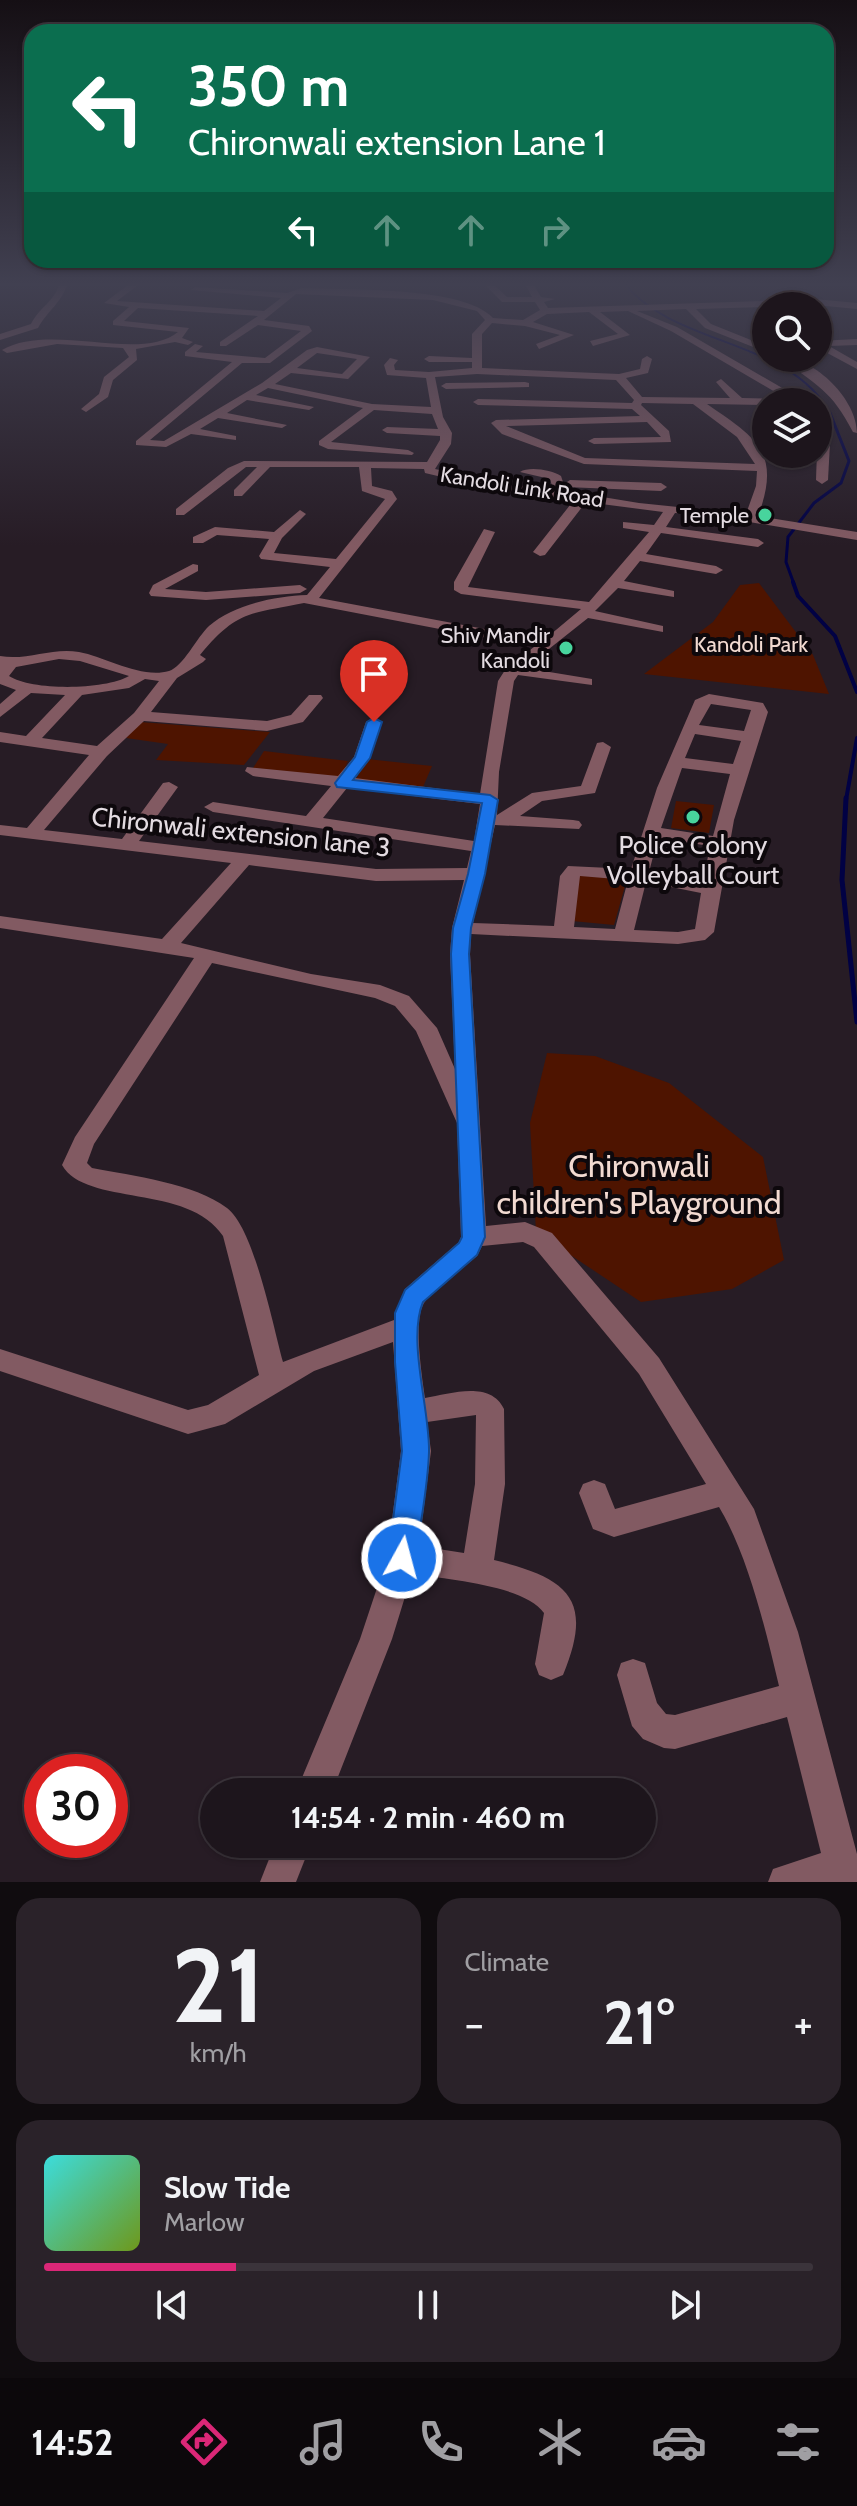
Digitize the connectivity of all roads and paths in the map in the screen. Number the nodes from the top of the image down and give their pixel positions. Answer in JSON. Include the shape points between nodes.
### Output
{"nodes":[{"id":1,"x":119,"y":370,"type":"edge"},
{"id":2,"x":228,"y":370,"type":"edge"},
{"id":3,"x":289,"y":370,"type":"joint"},
{"id":4,"x":352,"y":370,"type":"edge"},
{"id":5,"x":391,"y":370,"type":"edge"},
{"id":6,"x":457,"y":370,"type":"edge"},
{"id":7,"x":493,"y":370,"type":"edge"},
{"id":8,"x":644,"y":370,"type":"edge"},
{"id":9,"x":745,"y":370,"type":"edge"},
{"id":10,"x":807,"y":372,"type":"edge"},
{"id":11,"x":429,"y":375,"type":"junction"},
{"id":12,"x":528,"y":379,"type":"junction"},
{"id":13,"x":622,"y":381,"type":"junction"},
{"id":14,"x":721,"y":382,"type":"dead end"},
{"id":15,"x":266,"y":385,"type":"junction"},
{"id":16,"x":446,"y":386,"type":"dead end"},
{"id":17,"x":778,"y":388,"type":"edge"},
{"id":18,"x":246,"y":397,"type":"junction"},
{"id":19,"x":696,"y":401,"type":"junction"},
{"id":20,"x":739,"y":401,"type":"junction"},
{"id":21,"x":752,"y":401,"type":"edge"},
{"id":22,"x":478,"y":402,"type":"dead end"},
{"id":23,"x":637,"y":403,"type":"junction"},
{"id":24,"x":372,"y":407,"type":"junction"},
{"id":25,"x":86,"y":409,"type":"dead end"},
{"id":26,"x":325,"y":410,"type":"dead end"},
{"id":27,"x":437,"y":411,"type":"junction"},
{"id":28,"x":216,"y":414,"type":"junction"},
{"id":29,"x":651,"y":419,"type":"junction"},
{"id":30,"x":282,"y":425,"type":"dead end"},
{"id":31,"x":188,"y":430,"type":"junction"},
{"id":32,"x":387,"y":430,"type":"dead end"},
{"id":33,"x":857,"y":430,"type":"edge"},
{"id":34,"x":446,"y":433,"type":"junction"},
{"id":35,"x":232,"y":438,"type":"dead end"},
{"id":36,"x":752,"y":440,"type":"edge"},
{"id":37,"x":594,"y":441,"type":"dead end"},
{"id":38,"x":433,"y":461,"type":"junction"},
{"id":39,"x":365,"y":464,"type":"junction"},
{"id":40,"x":266,"y":465,"type":"junction"},
{"id":41,"x":752,"y":468,"type":"edge"},
{"id":42,"x":762,"y":468,"type":"edge"},
{"id":43,"x":822,"y":468,"type":"edge"},
{"id":44,"x":526,"y":472,"type":"dead end"},
{"id":45,"x":822,"y":480,"type":"dead end"},
{"id":46,"x":661,"y":487,"type":"dead end"},
{"id":47,"x":559,"y":489,"type":"junction"},
{"id":48,"x":238,"y":493,"type":"dead end"},
{"id":49,"x":583,"y":497,"type":"junction"},
{"id":50,"x":671,"y":509,"type":"junction"},
{"id":51,"x":180,"y":512,"type":"dead end"},
{"id":52,"x":300,"y":514,"type":"dead end"},
{"id":53,"x":751,"y":518,"type":"junction"},
{"id":54,"x":627,"y":525,"type":"dead end"},
{"id":55,"x":658,"y":529,"type":"junction"},
{"id":56,"x":489,"y":532,"type":"dead end"},
{"id":57,"x":277,"y":536,"type":"junction"},
{"id":58,"x":857,"y":536,"type":"edge"},
{"id":59,"x":198,"y":540,"type":"dead end"},
{"id":60,"x":758,"y":543,"type":"dead end"},
{"id":61,"x":540,"y":552,"type":"dead end"},
{"id":62,"x":639,"y":557,"type":"junction"},
{"id":63,"x":341,"y":564,"type":"junction"},
{"id":64,"x":193,"y":568,"type":"dead end"},
{"id":65,"x":716,"y":570,"type":"dead end"},
{"id":66,"x":615,"y":583,"type":"junction"},
{"id":67,"x":669,"y":594,"type":"dead end"},
{"id":68,"x":307,"y":599,"type":"junction"},
{"id":69,"x":587,"y":610,"type":"junction"},
{"id":70,"x":658,"y":629,"type":"dead end"},
{"id":71,"x":547,"y":645,"type":"junction"},
{"id":72,"x":5,"y":663,"type":"edge"},
{"id":73,"x":512,"y":670,"type":"junction"},
{"id":74,"x":141,"y":675,"type":"junction"},
{"id":75,"x":170,"y":677,"type":"junction"},
{"id":76,"x":587,"y":682,"type":"dead end"},
{"id":77,"x":29,"y":687,"type":"junction"},
{"id":78,"x":77,"y":691,"type":"junction"},
{"id":79,"x":315,"y":698,"type":"dead end"},
{"id":80,"x":0,"y":712,"type":"edge"},
{"id":81,"x":140,"y":716,"type":"junction"},
{"id":82,"x":374,"y":722,"type":"dead end"},
{"id":83,"x":689,"y":728,"type":"junction"},
{"id":84,"x":0,"y":737,"type":"edge"},
{"id":85,"x":750,"y":737,"type":"junction"},
{"id":86,"x":30,"y":741,"type":"junction"},
{"id":87,"x":603,"y":747,"type":"dead end"},
{"id":88,"x":101,"y":752,"type":"junction"},
{"id":89,"x":676,"y":762,"type":"junction"},
{"id":90,"x":740,"y":770,"type":"junction"},
{"id":91,"x":253,"y":771,"type":"dead end"},
{"id":92,"x":343,"y":783,"type":"junction"},
{"id":93,"x":169,"y":787,"type":"dead end"},
{"id":94,"x":213,"y":807,"type":"dead end"},
{"id":95,"x":494,"y":813,"type":"junction"},
{"id":96,"x":311,"y":821,"type":"junction"},
{"id":97,"x":573,"y":825,"type":"dead end"},
{"id":98,"x":0,"y":830,"type":"edge"},
{"id":99,"x":652,"y":832,"type":"junction"},
{"id":100,"x":31,"y":834,"type":"junction"},
{"id":101,"x":719,"y":842,"type":"junction"},
{"id":102,"x":126,"y":847,"type":"junction"},
{"id":103,"x":480,"y":847,"type":"junction"},
{"id":104,"x":246,"y":858,"type":"junction"},
{"id":105,"x":477,"y":874,"type":"junction"},
{"id":106,"x":637,"y":875,"type":"junction"},
{"id":107,"x":710,"y":889,"type":"junction"},
{"id":108,"x":0,"y":922,"type":"edge"},
{"id":109,"x":462,"y":928,"type":"junction"},
{"id":110,"x":563,"y":935,"type":"junction"},
{"id":111,"x":623,"y":935,"type":"junction"},
{"id":112,"x":167,"y":946,"type":"junction"},
{"id":113,"x":207,"y":954,"type":"junction"},
{"id":114,"x":470,"y":1134,"type":"junction"},
{"id":115,"x":474,"y":1237,"type":"junction"},
{"id":116,"x":405,"y":1327,"type":"junction"},
{"id":117,"x":0,"y":1360,"type":"edge"},
{"id":118,"x":274,"y":1379,"type":"junction"},
{"id":119,"x":414,"y":1412,"type":"junction"},
{"id":120,"x":727,"y":1492,"type":"junction"},
{"id":121,"x":594,"y":1493,"type":"dead end"},
{"id":122,"x":402,"y":1558,"type":"junction"},
{"id":123,"x":477,"y":1570,"type":"junction"},
{"id":124,"x":551,"y":1664,"type":"dead end"},
{"id":125,"x":633,"y":1675,"type":"dead end"},
{"id":126,"x":799,"y":1697,"type":"junction"},
{"id":127,"x":320,"y":1778,"type":"edge"},
{"id":128,"x":287,"y":1858,"type":"edge"},
{"id":129,"x":843,"y":1874,"type":"edge"},
{"id":130,"x":278,"y":1882,"type":"edge"},
{"id":131,"x":786,"y":1882,"type":"edge"}],
"edges":[{"from":1,"to":25,"type":"street","via":[[108,379],[104,395]]},
{"from":2,"to":31,"type":"street","via":[[140,443],[166,444]]},
{"from":3,"to":4,"type":"street","via":[[344,377]]},
{"from":3,"to":15,"type":"street"},
{"from":5,"to":11,"type":"street","via":[[394,375]]},
{"from":6,"to":11,"type":"street"},
{"from":7,"to":12,"type":"street"},
{"from":8,"to":13,"type":"street"},
{"from":9,"to":17,"type":"street"},
{"from":10,"to":33,"type":"street","via":[[845,405]]},
{"from":11,"to":27,"type":"street","name":"Kandoli Link Road","via":[[439,398]]},
{"from":12,"to":13,"type":"street"},
{"from":12,"to":16,"type":"street"},
{"from":13,"to":23,"type":"street"},
{"from":14,"to":20,"type":"street"},
{"from":15,"to":18,"type":"street"},
{"from":15,"to":24,"type":"street"},
{"from":18,"to":26,"type":"street"},
{"from":18,"to":28,"type":"street"},
{"from":19,"to":20,"type":"street"},
{"from":19,"to":23,"type":"street"},
{"from":19,"to":36,"type":"street"},
{"from":20,"to":21,"type":"street"},
{"from":22,"to":23,"type":"street"},
{"from":23,"to":29,"type":"street"},
{"from":24,"to":27,"type":"street"},
{"from":24,"to":38,"type":"street","via":[[323,443]]},
{"from":27,"to":34,"type":"street","name":"Kandoli Link Road"},
{"from":28,"to":30,"type":"street"},
{"from":28,"to":31,"type":"street"},
{"from":29,"to":37,"type":"street","via":[[666,441]]},
{"from":29,"to":41,"type":"street","via":[[496,423],[506,432],[584,461]]},
{"from":31,"to":35,"type":"street"},
{"from":32,"to":34,"type":"street"},
{"from":34,"to":38,"type":"street","name":"Kandoli Link Road"},
{"from":38,"to":39,"type":"street"},
{"from":38,"to":47,"type":"street","name":"Kandoli Link Road","via":[[430,473],[505,488]]},
{"from":39,"to":40,"type":"street"},
{"from":39,"to":63,"type":"street","via":[[366,488],[391,499]]},
{"from":40,"to":48,"type":"street"},
{"from":40,"to":51,"type":"street","via":[[238,466]]},
{"from":42,"to":53,"type":"street"},
{"from":43,"to":45,"type":"street"},
{"from":44,"to":47,"type":"street","via":[[555,476]]},
{"from":46,"to":47,"type":"street"},
{"from":47,"to":49,"type":"street","name":"Kandoli Link Road"},
{"from":49,"to":50,"type":"street","name":"Kandoli Link Road"},
{"from":49,"to":61,"type":"street"},
{"from":50,"to":53,"type":"street","name":"Kandoli Link Road"},
{"from":50,"to":55,"type":"street"},
{"from":52,"to":57,"type":"street"},
{"from":53,"to":58,"type":"street","name":"Kandoli Link Road"},
{"from":54,"to":55,"type":"street"},
{"from":55,"to":60,"type":"street"},
{"from":55,"to":62,"type":"street"},
{"from":56,"to":69,"type":"street","via":[[461,590]]},
{"from":57,"to":59,"type":"street","via":[[215,531]]},
{"from":57,"to":63,"type":"street","via":[[266,556]]},
{"from":62,"to":65,"type":"street"},
{"from":62,"to":66,"type":"street"},
{"from":63,"to":68,"type":"street"},
{"from":64,"to":68,"type":"street","via":[[156,593],[206,596],[298,589]]},
{"from":66,"to":67,"type":"street"},
{"from":66,"to":69,"type":"street"},
{"from":68,"to":71,"type":"street"},
{"from":68,"to":75,"type":"street","via":[[254,609],[202,657]]},
{"from":69,"to":70,"type":"street"},
{"from":69,"to":71,"type":"street"},
{"from":71,"to":73,"type":"street"},
{"from":72,"to":74,"type":"street","via":[[64,655]]},
{"from":72,"to":77,"type":"street","via":[[3,680]]},
{"from":73,"to":76,"type":"street"},
{"from":73,"to":95,"type":"street","via":[[490,772]]},
{"from":74,"to":75,"type":"street"},
{"from":74,"to":78,"type":"street","via":[[130,684]]},
{"from":75,"to":81,"type":"street"},
{"from":77,"to":78,"type":"street"},
{"from":77,"to":80,"type":"street"},
{"from":78,"to":86,"type":"street"},
{"from":79,"to":81,"type":"street","via":[[297,719],[267,726]]},
{"from":81,"to":88,"type":"street"},
{"from":82,"to":92,"type":"street","via":[[362,758]]},
{"from":83,"to":85,"type":"street"},
{"from":83,"to":85,"type":"street","via":[[705,700],[753,704],[760,712]]},
{"from":83,"to":89,"type":"street"},
{"from":84,"to":86,"type":"street"},
{"from":85,"to":90,"type":"street"},
{"from":86,"to":88,"type":"street"},
{"from":87,"to":95,"type":"street","via":[[589,789],[535,795]]},
{"from":88,"to":100,"type":"street"},
{"from":89,"to":90,"type":"street"},
{"from":89,"to":99,"type":"street"},
{"from":90,"to":101,"type":"street"},
{"from":91,"to":92,"type":"street"},
{"from":92,"to":95,"type":"street"},
{"from":92,"to":96,"type":"street"},
{"from":93,"to":102,"type":"street"},
{"from":94,"to":96,"type":"street"},
{"from":95,"to":97,"type":"street"},
{"from":95,"to":103,"type":"street"},
{"from":96,"to":103,"type":"street"},
{"from":98,"to":100,"type":"street","name":"Chironwali extension lane 3"},
{"from":99,"to":101,"type":"street"},
{"from":99,"to":106,"type":"street"},
{"from":100,"to":102,"type":"street","name":"Chironwali extension lane 3"},
{"from":101,"to":107,"type":"street"},
{"from":102,"to":104,"type":"street","name":"Chironwali extension lane 3"},
{"from":103,"to":105,"type":"street"},
{"from":104,"to":105,"type":"street","name":"Chironwali extension lane 3","via":[[376,875]]},
{"from":104,"to":112,"type":"street"},
{"from":105,"to":109,"type":"street"},
{"from":106,"to":107,"type":"street"},
{"from":106,"to":110,"type":"street","via":[[571,872]]},
{"from":106,"to":111,"type":"street"},
{"from":107,"to":111,"type":"street","via":[[702,935]]},
{"from":108,"to":112,"type":"street"},
{"from":109,"to":110,"type":"street"},
{"from":109,"to":114,"type":"street"},
{"from":110,"to":111,"type":"street"},
{"from":112,"to":113,"type":"street"},
{"from":113,"to":114,"type":"street","via":[[402,1001],[432,1040]]},
{"from":113,"to":118,"type":"street","via":[[83,1143],[74,1165],[85,1175],[188,1201],[216,1212],[228,1224]]},
{"from":114,"to":115,"type":"street"},
{"from":115,"to":116,"type":"street","via":[[468,1249],[414,1296]]},
{"from":115,"to":120,"type":"street","via":[[525,1232],[543,1240],[649,1366]]},
{"from":116,"to":118,"type":"street"},
{"from":116,"to":119,"type":"street"},
{"from":117,"to":118,"type":"street","via":[[188,1422],[215,1415]]},
{"from":119,"to":122,"type":"street","via":[[416,1451]]},
{"from":119,"to":123,"type":"street","via":[[478,1402],[490,1409],[490,1484]]},
{"from":120,"to":121,"type":"street","via":[[614,1523],[604,1519]]},
{"from":120,"to":126,"type":"street","via":[[743,1519]]},
{"from":122,"to":123,"type":"street"},
{"from":122,"to":127,"type":"street","via":[[376,1639]]},
{"from":123,"to":124,"type":"street","via":[[543,1589],[554,1598],[559,1608]]},
{"from":125,"to":126,"type":"street","via":[[645,1719],[665,1732]]},
{"from":126,"to":129,"type":"street"},
{"from":128,"to":130,"type":"street"},
{"from":129,"to":131,"type":"street"}]}
